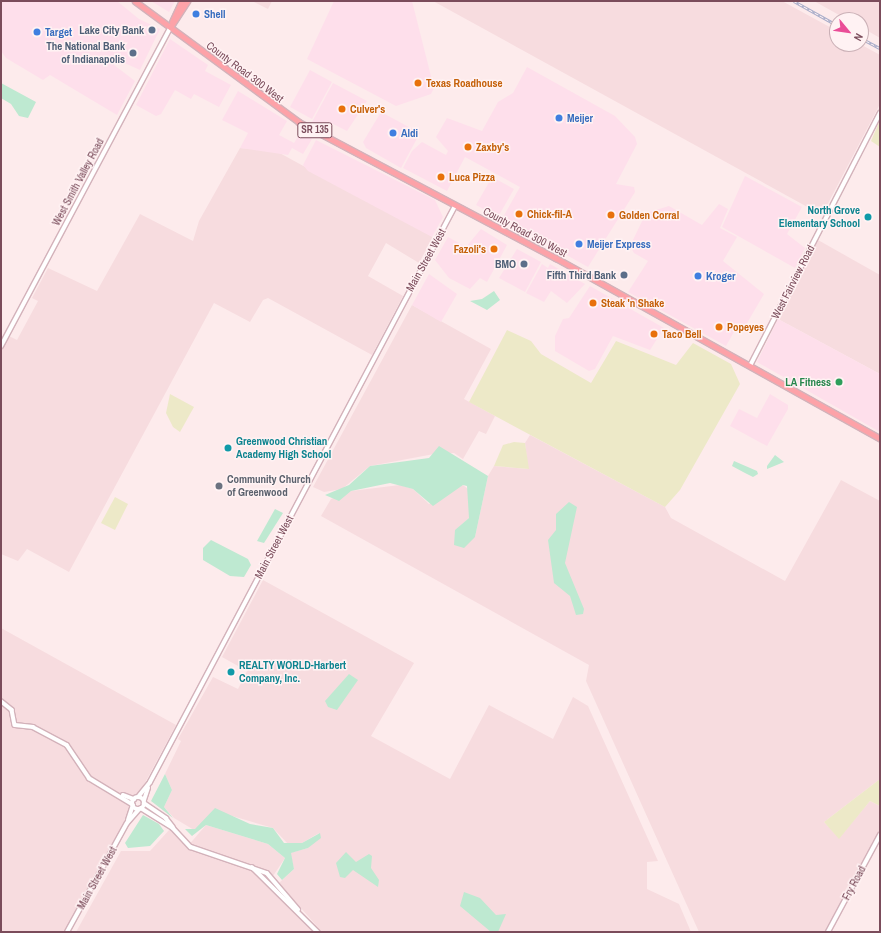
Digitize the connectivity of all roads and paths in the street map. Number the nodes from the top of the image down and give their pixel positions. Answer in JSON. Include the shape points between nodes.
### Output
{"nodes":[{"id":1,"x":135,"y":1,"type":"edge"},
{"id":2,"x":182,"y":1,"type":"edge"},
{"id":3,"x":187,"y":1,"type":"edge"},
{"id":4,"x":171,"y":26,"type":"junction"},
{"id":5,"x":880,"y":112,"type":"edge"},
{"id":6,"x":455,"y":206,"type":"junction"},
{"id":7,"x":1,"y":346,"type":"edge"},
{"id":8,"x":750,"y":366,"type":"junction"},
{"id":9,"x":880,"y":438,"type":"edge"},
{"id":10,"x":1,"y":701,"type":"edge"},
{"id":11,"x":150,"y":782,"type":"junction"},
{"id":12,"x":122,"y":796,"type":"junction"},
{"id":13,"x":136,"y":798,"type":"junction"},
{"id":14,"x":144,"y":802,"type":"junction"},
{"id":15,"x":132,"y":804,"type":"junction"},
{"id":16,"x":140,"y":808,"type":"junction"},
{"id":17,"x":127,"y":823,"type":"junction"},
{"id":18,"x":173,"y":828,"type":"junction"},
{"id":19,"x":880,"y":835,"type":"edge"},
{"id":20,"x":67,"y":932,"type":"edge"},
{"id":21,"x":318,"y":932,"type":"edge"},
{"id":22,"x":828,"y":932,"type":"edge"}],
"edges":[{"from":1,"to":4,"type":"main road","number":"SR 135"},
{"from":2,"to":4,"type":"main road","name":"West Smith Valley Road"},
{"from":3,"to":4,"type":"main road","name":"West Smith Valley Road"},
{"from":4,"to":6,"type":"main road","name":"County Road 300 West","number":"SR 135","via":[[235,78],[294,119]]},
{"from":4,"to":7,"type":"main road","name":"West Smith Valley Road"},
{"from":5,"to":8,"type":"street","name":"West Fairview Road"},
{"from":6,"to":8,"type":"main road","name":"County Road 300 West","number":"SR 135"},
{"from":6,"to":11,"type":"main road","name":"Main Street West"},
{"from":8,"to":9,"type":"main road","name":"County Road 300 West","number":"SR 135"},
{"from":10,"to":12,"type":"street","via":[[12,710],[15,725],[33,727],[67,745],[89,778]]},
{"from":11,"to":13,"type":"main road","name":"Main Street West"},
{"from":11,"to":14,"type":"main road","name":"Main Street West"},
{"from":12,"to":13,"type":"street"},
{"from":12,"to":15,"type":"street"},
{"from":13,"to":14,"type":"main road"},
{"from":13,"to":15,"type":"main road","name":"Main Street West"},
{"from":14,"to":16,"type":"main road","name":"Main Street West"},
{"from":14,"to":18,"type":"street","via":[[166,818]]},
{"from":15,"to":16,"type":"main road"},
{"from":15,"to":17,"type":"main road","name":"Main Street West"},
{"from":16,"to":17,"type":"main road","name":"Main Street West"},
{"from":16,"to":18,"type":"street"},
{"from":17,"to":20,"type":"main road","name":"Main Street West"},
{"from":18,"to":21,"type":"street","via":[[191,848],[251,866],[272,878]]},
{"from":19,"to":22,"type":"street","name":"Fry Road"}]}
